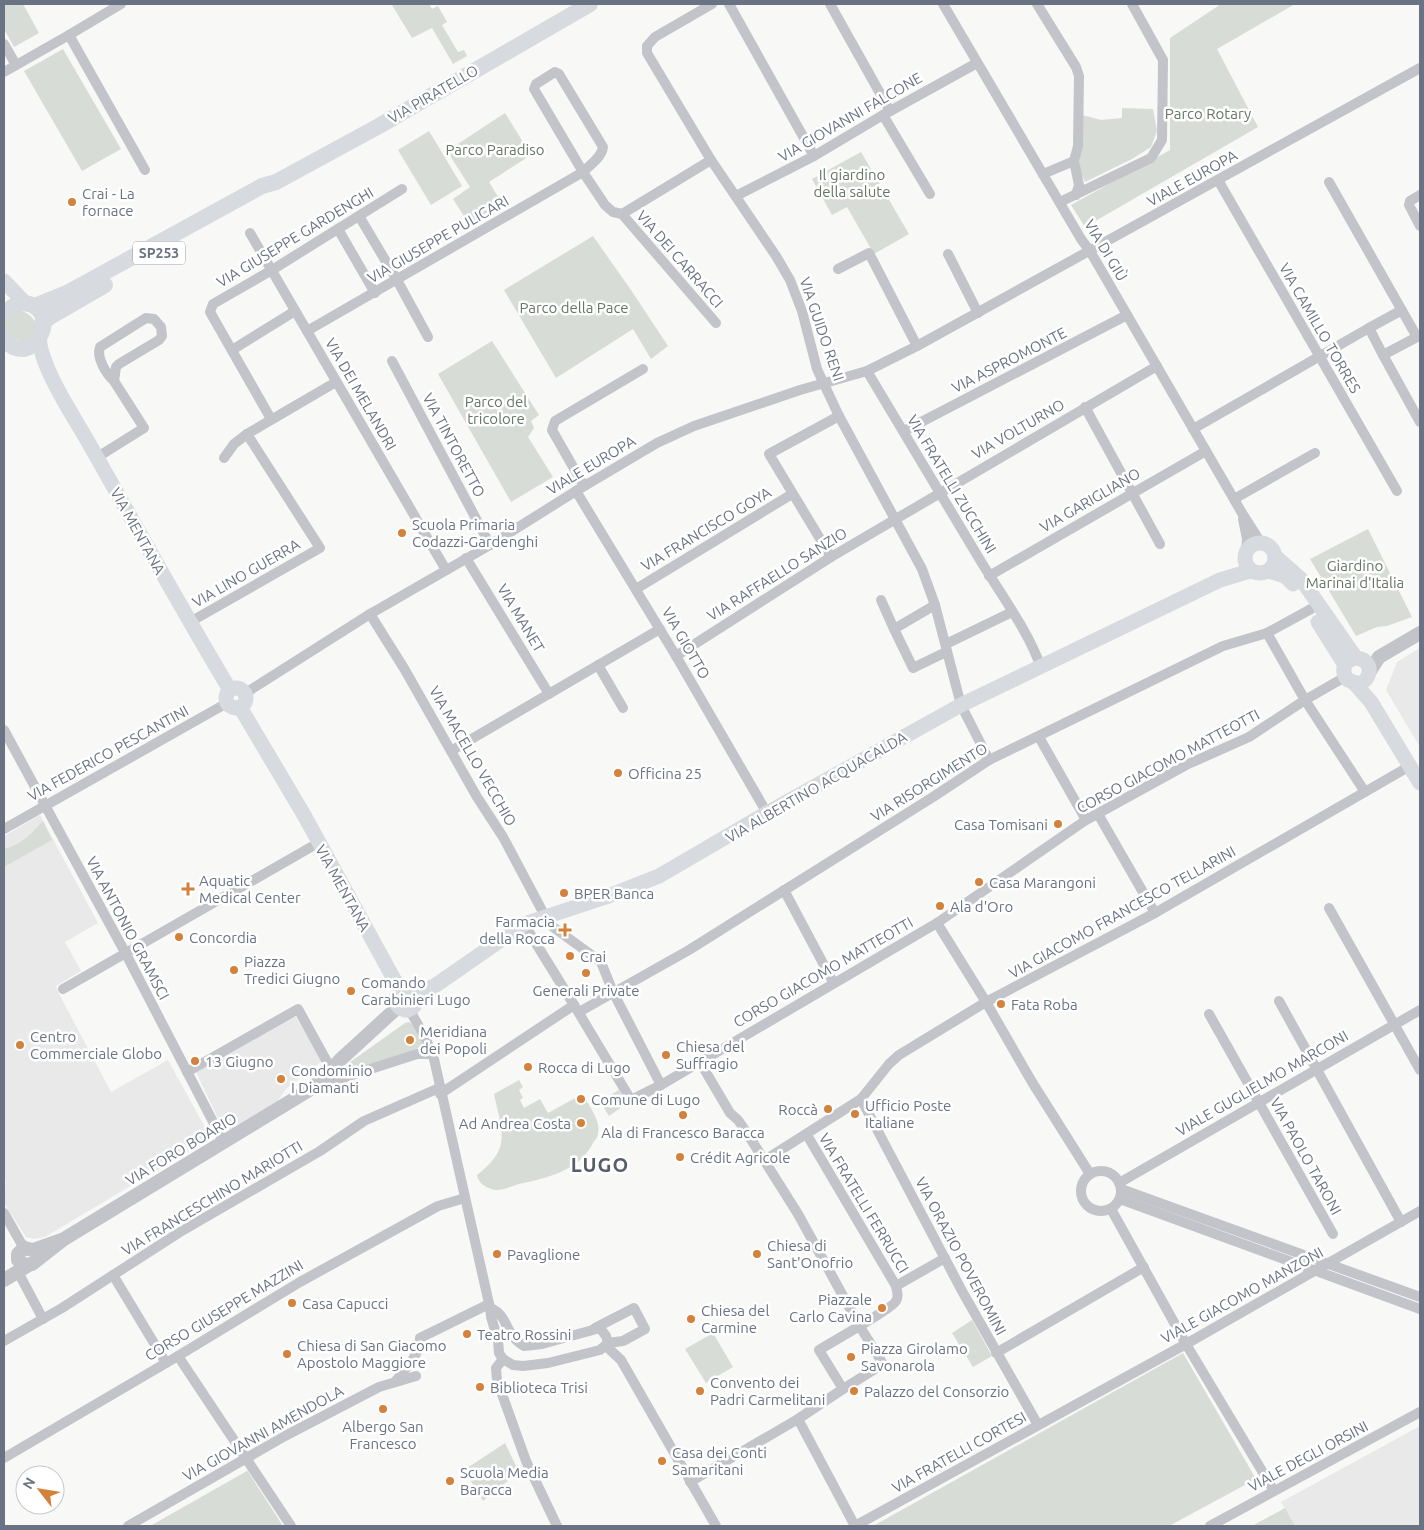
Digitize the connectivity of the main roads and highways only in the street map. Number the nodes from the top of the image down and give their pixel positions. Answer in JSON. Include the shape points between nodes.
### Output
{"nodes":[{"id":1,"x":590,"y":4,"type":"edge"},
{"id":2,"x":577,"y":8,"type":"edge"},
{"id":3,"x":276,"y":182,"type":"junction"},
{"id":4,"x":4,"y":281,"type":"edge"},
{"id":5,"x":30,"y":304,"type":"junction"},
{"id":6,"x":4,"y":313,"type":"edge"},
{"id":7,"x":41,"y":331,"type":"junction"},
{"id":8,"x":10,"y":345,"type":"edge"},
{"id":9,"x":48,"y":370,"type":"junction"},
{"id":10,"x":1275,"y":556,"type":"junction"},
{"id":11,"x":1247,"y":561,"type":"junction"},
{"id":12,"x":1269,"y":571,"type":"junction"},
{"id":13,"x":1357,"y":670,"type":"junction"},
{"id":14,"x":1420,"y":783,"type":"edge"},
{"id":15,"x":406,"y":1000,"type":"joint"}],
"edges":[{"from":1,"to":2,"type":"main road","name":"VIA PIRATELLO"},
{"from":2,"to":3,"type":"main road","name":"VIA PIRATELLO","via":[[379,126]]},
{"from":3,"to":5,"type":"main road","name":"VIA PIRATELLO","number":"SP253","via":[[262,186],[67,293]]},
{"from":3,"to":7,"type":"main road","name":"VIA PIRATELLO","number":"SP253","via":[[268,190],[48,318]]},
{"from":4,"to":5,"type":"main road"},
{"from":5,"to":6,"type":"main road","name":"VIA PIRATELLO","number":"SP253","via":[[16,304]]},
{"from":5,"to":7,"type":"main road","via":[[42,316]]},
{"from":7,"to":8,"type":"main road","name":"VIA PIRATELLO","number":"SP253","via":[[29,347]]},
{"from":7,"to":9,"type":"main road","name":"VIA MENTANA","via":[[40,349]]},
{"from":8,"to":9,"type":"main road","name":"VIA MENTANA"},
{"from":9,"to":15,"type":"main road","name":"VIA MENTANA"},
{"from":10,"to":11,"type":"main road","via":[[1270,547],[1261,543],[1252,545]]},
{"from":10,"to":12,"type":"main road"},
{"from":10,"to":13,"type":"main road","via":[[1302,579]]},
{"from":11,"to":12,"type":"main road","via":[[1260,574]]},
{"from":11,"to":15,"type":"main road","name":"VIA ALBERTINO ACQUACALDA","via":[[1220,580],[960,706],[659,876],[524,924],[436,985]]},
{"from":12,"to":13,"type":"main road","via":[[1285,576],[1296,588]]},
{"from":13,"to":14,"type":"main road","via":[[1371,702]]}]}
